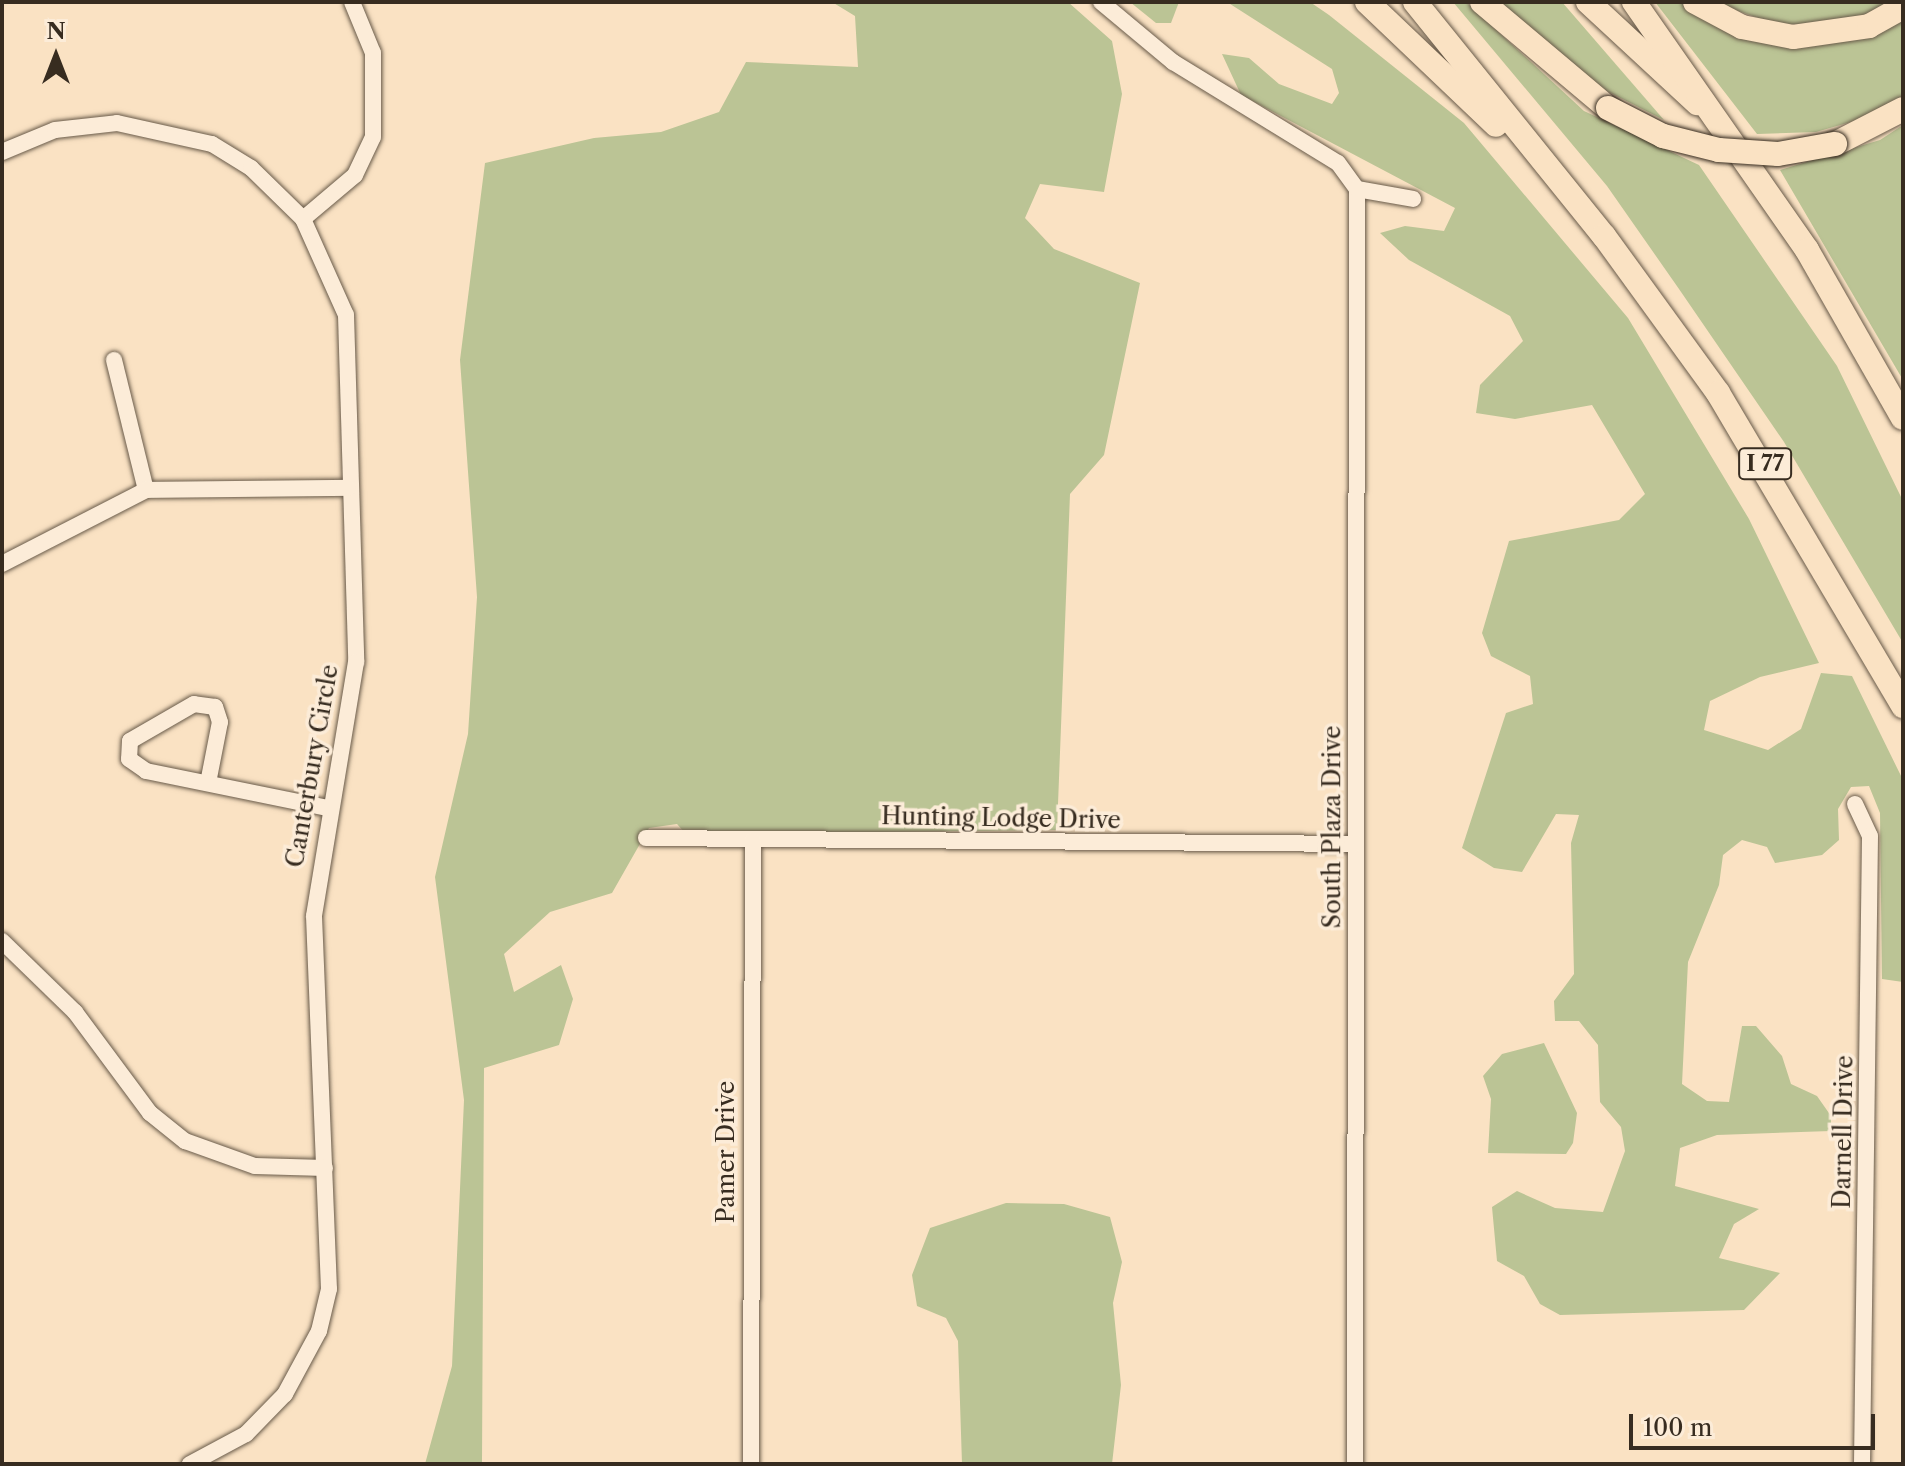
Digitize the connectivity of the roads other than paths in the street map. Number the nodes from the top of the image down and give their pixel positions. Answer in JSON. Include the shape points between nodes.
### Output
{"nodes":[{"id":1,"x":352,"y":2,"type":"edge"},
{"id":2,"x":1101,"y":2,"type":"edge"},
{"id":3,"x":1367,"y":2,"type":"edge"},
{"id":4,"x":1415,"y":2,"type":"edge"},
{"id":5,"x":1482,"y":2,"type":"edge"},
{"id":6,"x":1588,"y":2,"type":"edge"},
{"id":7,"x":1634,"y":2,"type":"edge"},
{"id":8,"x":1695,"y":2,"type":"edge"},
{"id":9,"x":1903,"y":7,"type":"edge"},
{"id":10,"x":1903,"y":109,"type":"edge"},
{"id":11,"x":1727,"y":128,"type":"junction"},
{"id":12,"x":2,"y":152,"type":"edge"},
{"id":13,"x":1550,"y":168,"type":"junction"},
{"id":14,"x":1357,"y":189,"type":"junction"},
{"id":15,"x":1413,"y":199,"type":"dead end"},
{"id":16,"x":303,"y":219,"type":"junction"},
{"id":17,"x":114,"y":360,"type":"dead end"},
{"id":18,"x":1903,"y":418,"type":"edge"},
{"id":19,"x":348,"y":488,"type":"junction"},
{"id":20,"x":146,"y":490,"type":"junction"},
{"id":21,"x":2,"y":564,"type":"edge"},
{"id":22,"x":1903,"y":706,"type":"edge"},
{"id":23,"x":208,"y":783,"type":"junction"},
{"id":24,"x":1855,"y":804,"type":"dead end"},
{"id":25,"x":328,"y":808,"type":"junction"},
{"id":26,"x":646,"y":838,"type":"dead end"},
{"id":27,"x":753,"y":841,"type":"junction"},
{"id":28,"x":1356,"y":844,"type":"junction"},
{"id":29,"x":2,"y":941,"type":"edge"},
{"id":30,"x":325,"y":1168,"type":"junction"},
{"id":31,"x":190,"y":1464,"type":"edge"},
{"id":32,"x":751,"y":1464,"type":"edge"},
{"id":33,"x":1355,"y":1464,"type":"edge"},
{"id":34,"x":1862,"y":1464,"type":"edge"}],
"edges":[{"from":1,"to":16,"type":"street","via":[[373,53],[373,137],[355,175]]},
{"from":2,"to":14,"type":"street","via":[[1173,62],[1338,163]]},
{"from":3,"to":13,"type":"highway"},
{"from":4,"to":13,"type":"highway","number":"I 77"},
{"from":5,"to":10,"type":"highway","bridge":true,"via":[[1608,108],[1663,136],[1719,150],[1778,154],[1835,144]]},
{"from":6,"to":11,"type":"highway"},
{"from":7,"to":11,"type":"highway"},
{"from":8,"to":9,"type":"highway","via":[[1742,27],[1793,37],[1856,29]]},
{"from":11,"to":18,"type":"highway"},
{"from":12,"to":16,"type":"street","name":"Canterbury Circle","via":[[74,127],[171,130],[251,168]]},
{"from":13,"to":22,"type":"highway","number":"I 77","via":[[1742,428]]},
{"from":14,"to":15,"type":"street"},
{"from":14,"to":28,"type":"street","name":"South Plaza Drive"},
{"from":16,"to":19,"type":"street","name":"Canterbury Circle","via":[[346,315]]},
{"from":17,"to":20,"type":"street"},
{"from":19,"to":20,"type":"street"},
{"from":19,"to":25,"type":"street","name":"Canterbury Circle","via":[[356,662]]},
{"from":20,"to":21,"type":"street"},
{"from":23,"to":23,"type":"street","via":[[220,722],[215,707],[194,704],[130,741],[133,765]]},
{"from":23,"to":25,"type":"street"},
{"from":24,"to":34,"type":"street","name":"Darnell Drive","via":[[1870,836]]},
{"from":25,"to":30,"type":"street","name":"Canterbury Circle","via":[[314,916]]},
{"from":26,"to":27,"type":"street","name":"Hunting Lodge Drive"},
{"from":27,"to":28,"type":"street","name":"Hunting Lodge Drive"},
{"from":27,"to":32,"type":"street","name":"Pamer Drive"},
{"from":28,"to":33,"type":"street","name":"South Plaza Drive"},
{"from":29,"to":30,"type":"street","via":[[75,1012],[150,1113],[185,1141],[255,1166]]},
{"from":30,"to":31,"type":"street","name":"Canterbury Circle","via":[[330,1276],[309,1354],[285,1394],[246,1434]]}]}
